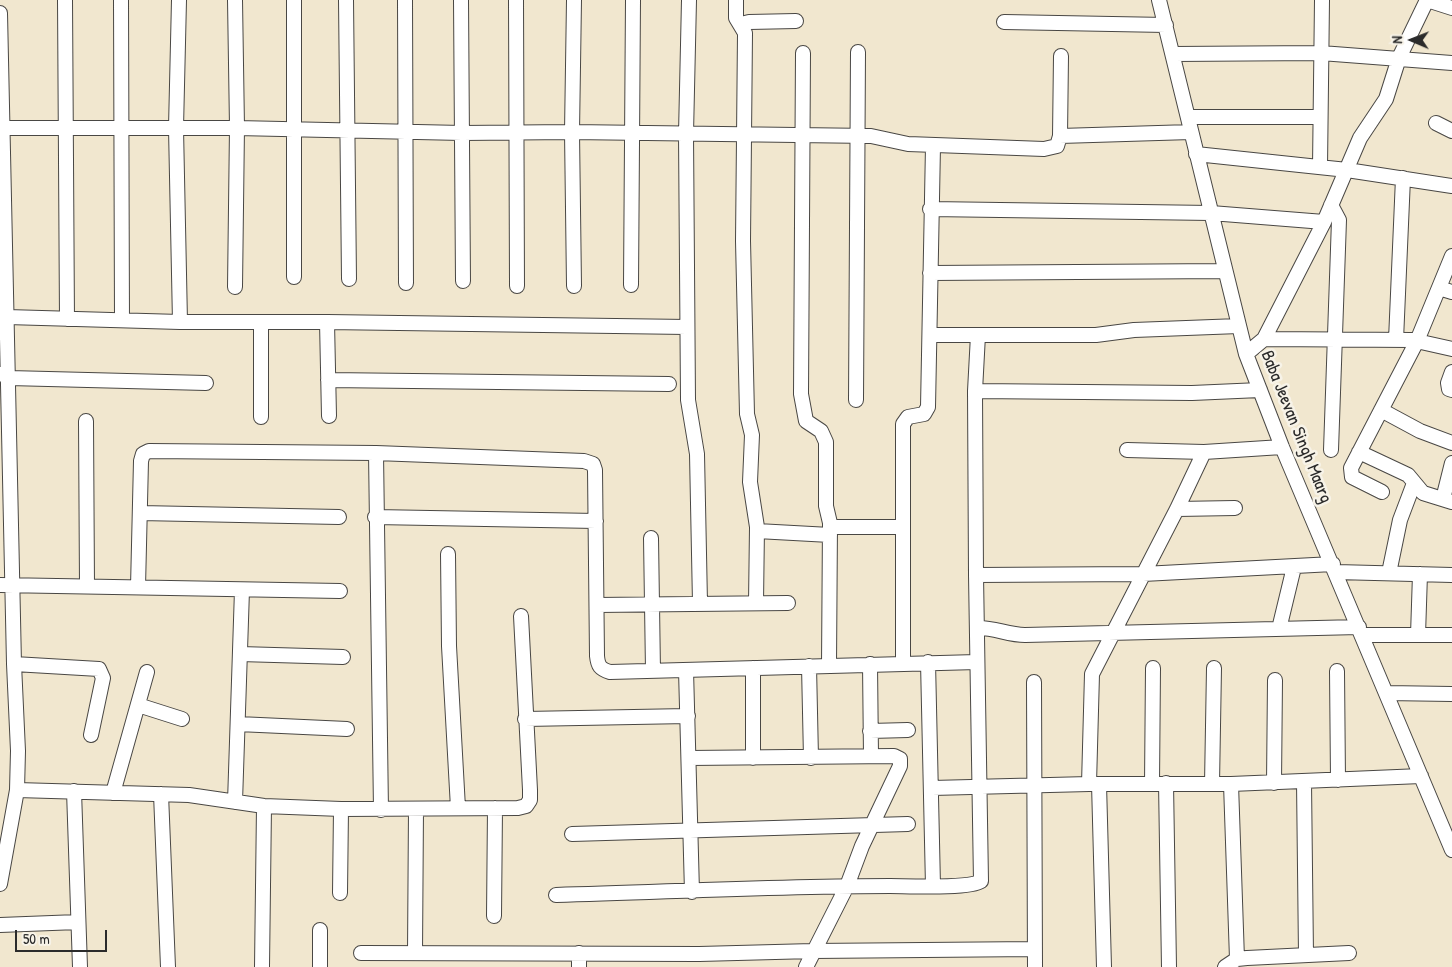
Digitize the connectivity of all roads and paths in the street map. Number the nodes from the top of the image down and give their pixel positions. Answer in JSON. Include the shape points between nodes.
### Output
{"nodes":[{"id":1,"x":65,"y":0,"type":"edge"},
{"id":2,"x":122,"y":0,"type":"edge"},
{"id":3,"x":179,"y":0,"type":"edge"},
{"id":4,"x":235,"y":0,"type":"edge"},
{"id":5,"x":294,"y":0,"type":"edge"},
{"id":6,"x":346,"y":0,"type":"edge"},
{"id":7,"x":405,"y":0,"type":"edge"},
{"id":8,"x":461,"y":0,"type":"edge"},
{"id":9,"x":516,"y":0,"type":"edge"},
{"id":10,"x":574,"y":0,"type":"edge"},
{"id":11,"x":633,"y":0,"type":"edge"},
{"id":12,"x":689,"y":0,"type":"edge"},
{"id":13,"x":736,"y":0,"type":"edge"},
{"id":14,"x":1159,"y":0,"type":"edge"},
{"id":15,"x":1322,"y":0,"type":"edge"},
{"id":16,"x":1427,"y":0,"type":"edge"},
{"id":17,"x":1452,"y":8,"type":"edge"},
{"id":18,"x":0,"y":13,"type":"edge"},
{"id":19,"x":796,"y":21,"type":"dead end"},
{"id":20,"x":1004,"y":22,"type":"dead end"},
{"id":21,"x":741,"y":24,"type":"junction"},
{"id":22,"x":1166,"y":26,"type":"junction"},
{"id":23,"x":858,"y":52,"type":"dead end"},
{"id":24,"x":803,"y":53,"type":"dead end"},
{"id":25,"x":1321,"y":53,"type":"junction"},
{"id":26,"x":1173,"y":54,"type":"junction"},
{"id":27,"x":1061,"y":56,"type":"dead end"},
{"id":28,"x":1399,"y":58,"type":"junction"},
{"id":29,"x":1452,"y":63,"type":"edge"},
{"id":30,"x":1188,"y":117,"type":"junction"},
{"id":31,"x":1319,"y":117,"type":"junction"},
{"id":32,"x":1436,"y":123,"type":"dead end"},
{"id":33,"x":67,"y":127,"type":"junction"},
{"id":34,"x":4,"y":128,"type":"junction"},
{"id":35,"x":121,"y":128,"type":"junction"},
{"id":36,"x":176,"y":128,"type":"junction"},
{"id":37,"x":237,"y":128,"type":"junction"},
{"id":38,"x":294,"y":128,"type":"junction"},
{"id":39,"x":346,"y":130,"type":"junction"},
{"id":40,"x":1452,"y":131,"type":"edge"},
{"id":41,"x":404,"y":132,"type":"junction"},
{"id":42,"x":572,"y":132,"type":"junction"},
{"id":43,"x":1191,"y":132,"type":"junction"},
{"id":44,"x":462,"y":133,"type":"junction"},
{"id":45,"x":516,"y":133,"type":"junction"},
{"id":46,"x":632,"y":133,"type":"junction"},
{"id":47,"x":686,"y":134,"type":"junction"},
{"id":48,"x":744,"y":135,"type":"junction"},
{"id":49,"x":801,"y":135,"type":"junction"},
{"id":50,"x":858,"y":136,"type":"junction"},
{"id":51,"x":1060,"y":136,"type":"junction"},
{"id":52,"x":933,"y":146,"type":"junction"},
{"id":53,"x":1196,"y":154,"type":"junction"},
{"id":54,"x":1320,"y":167,"type":"junction"},
{"id":55,"x":1347,"y":170,"type":"junction"},
{"id":56,"x":1403,"y":178,"type":"junction"},
{"id":57,"x":1452,"y":186,"type":"edge"},
{"id":58,"x":1331,"y":205,"type":"junction"},
{"id":59,"x":930,"y":209,"type":"junction"},
{"id":60,"x":1211,"y":212,"type":"junction"},
{"id":61,"x":1324,"y":222,"type":"junction"},
{"id":62,"x":1452,"y":256,"type":"edge"},
{"id":63,"x":1225,"y":271,"type":"junction"},
{"id":64,"x":930,"y":273,"type":"junction"},
{"id":65,"x":294,"y":277,"type":"dead end"},
{"id":66,"x":349,"y":279,"type":"dead end"},
{"id":67,"x":463,"y":282,"type":"dead end"},
{"id":68,"x":406,"y":283,"type":"dead end"},
{"id":69,"x":632,"y":285,"type":"dead end"},
{"id":70,"x":517,"y":286,"type":"dead end"},
{"id":71,"x":574,"y":286,"type":"dead end"},
{"id":72,"x":235,"y":287,"type":"dead end"},
{"id":73,"x":1445,"y":290,"type":"edge"},
{"id":74,"x":7,"y":317,"type":"junction"},
{"id":75,"x":67,"y":318,"type":"junction"},
{"id":76,"x":122,"y":320,"type":"junction"},
{"id":77,"x":180,"y":322,"type":"junction"},
{"id":78,"x":261,"y":322,"type":"junction"},
{"id":79,"x":327,"y":322,"type":"junction"},
{"id":80,"x":1239,"y":326,"type":"junction"},
{"id":81,"x":687,"y":327,"type":"junction"},
{"id":82,"x":930,"y":335,"type":"junction"},
{"id":83,"x":978,"y":335,"type":"junction"},
{"id":84,"x":1264,"y":339,"type":"junction"},
{"id":85,"x":1335,"y":339,"type":"junction"},
{"id":86,"x":1396,"y":340,"type":"junction"},
{"id":87,"x":1417,"y":341,"type":"junction"},
{"id":88,"x":1452,"y":349,"type":"edge"},
{"id":89,"x":1246,"y":354,"type":"junction"},
{"id":90,"x":1452,"y":372,"type":"edge"},
{"id":91,"x":5,"y":376,"type":"edge"},
{"id":92,"x":328,"y":380,"type":"junction"},
{"id":93,"x":206,"y":383,"type":"dead end"},
{"id":94,"x":669,"y":384,"type":"dead end"},
{"id":95,"x":1260,"y":390,"type":"junction"},
{"id":96,"x":1452,"y":390,"type":"edge"},
{"id":97,"x":975,"y":391,"type":"junction"},
{"id":98,"x":856,"y":400,"type":"dead end"},
{"id":99,"x":1381,"y":410,"type":"junction"},
{"id":100,"x":329,"y":416,"type":"dead end"},
{"id":101,"x":261,"y":417,"type":"dead end"},
{"id":102,"x":86,"y":421,"type":"dead end"},
{"id":103,"x":1452,"y":443,"type":"edge"},
{"id":104,"x":1282,"y":447,"type":"junction"},
{"id":105,"x":1127,"y":450,"type":"dead end"},
{"id":106,"x":1331,"y":450,"type":"dead end"},
{"id":107,"x":1204,"y":452,"type":"junction"},
{"id":108,"x":1359,"y":452,"type":"junction"},
{"id":109,"x":376,"y":453,"type":"junction"},
{"id":110,"x":1452,"y":463,"type":"edge"},
{"id":111,"x":1414,"y":483,"type":"junction"},
{"id":112,"x":1382,"y":492,"type":"dead end"},
{"id":113,"x":6,"y":495,"type":"edge"},
{"id":114,"x":1447,"y":501,"type":"edge"},
{"id":115,"x":1235,"y":508,"type":"dead end"},
{"id":116,"x":1177,"y":509,"type":"junction"},
{"id":117,"x":140,"y":513,"type":"junction"},
{"id":118,"x":375,"y":517,"type":"junction"},
{"id":119,"x":339,"y":518,"type":"dead end"},
{"id":120,"x":596,"y":521,"type":"junction"},
{"id":121,"x":901,"y":527,"type":"junction"},
{"id":122,"x":757,"y":531,"type":"junction"},
{"id":123,"x":830,"y":531,"type":"junction"},
{"id":124,"x":651,"y":538,"type":"dead end"},
{"id":125,"x":448,"y":554,"type":"dead end"},
{"id":126,"x":1294,"y":567,"type":"junction"},
{"id":127,"x":1334,"y":568,"type":"junction"},
{"id":128,"x":1143,"y":574,"type":"junction"},
{"id":129,"x":1389,"y":574,"type":"junction"},
{"id":130,"x":1420,"y":574,"type":"junction"},
{"id":131,"x":976,"y":575,"type":"junction"},
{"id":132,"x":1452,"y":575,"type":"edge"},
{"id":133,"x":6,"y":586,"type":"edge"},
{"id":134,"x":87,"y":586,"type":"junction"},
{"id":135,"x":138,"y":587,"type":"junction"},
{"id":136,"x":242,"y":590,"type":"junction"},
{"id":137,"x":340,"y":591,"type":"dead end"},
{"id":138,"x":788,"y":602,"type":"dead end"},
{"id":139,"x":700,"y":603,"type":"junction"},
{"id":140,"x":756,"y":603,"type":"junction"},
{"id":141,"x":652,"y":604,"type":"junction"},
{"id":142,"x":597,"y":605,"type":"junction"},
{"id":143,"x":521,"y":616,"type":"dead end"},
{"id":144,"x":976,"y":628,"type":"junction"},
{"id":145,"x":1279,"y":629,"type":"junction"},
{"id":146,"x":1361,"y":631,"type":"junction"},
{"id":147,"x":1112,"y":633,"type":"junction"},
{"id":148,"x":1418,"y":635,"type":"junction"},
{"id":149,"x":1452,"y":636,"type":"edge"},
{"id":150,"x":240,"y":654,"type":"junction"},
{"id":151,"x":343,"y":657,"type":"dead end"},
{"id":152,"x":903,"y":662,"type":"junction"},
{"id":153,"x":928,"y":662,"type":"junction"},
{"id":154,"x":977,"y":662,"type":"junction"},
{"id":155,"x":14,"y":664,"type":"junction"},
{"id":156,"x":870,"y":664,"type":"junction"},
{"id":157,"x":830,"y":665,"type":"junction"},
{"id":158,"x":809,"y":666,"type":"junction"},
{"id":159,"x":753,"y":668,"type":"junction"},
{"id":160,"x":1153,"y":668,"type":"dead end"},
{"id":161,"x":1214,"y":668,"type":"dead end"},
{"id":162,"x":653,"y":670,"type":"junction"},
{"id":163,"x":686,"y":670,"type":"junction"},
{"id":164,"x":1337,"y":671,"type":"dead end"},
{"id":165,"x":147,"y":672,"type":"dead end"},
{"id":166,"x":1275,"y":680,"type":"dead end"},
{"id":167,"x":1034,"y":682,"type":"dead end"},
{"id":168,"x":1386,"y":693,"type":"junction"},
{"id":169,"x":1452,"y":694,"type":"edge"},
{"id":170,"x":138,"y":705,"type":"junction"},
{"id":171,"x":688,"y":716,"type":"junction"},
{"id":172,"x":182,"y":719,"type":"dead end"},
{"id":173,"x":525,"y":719,"type":"junction"},
{"id":174,"x":238,"y":724,"type":"junction"},
{"id":175,"x":347,"y":729,"type":"dead end"},
{"id":176,"x":908,"y":730,"type":"dead end"},
{"id":177,"x":870,"y":731,"type":"junction"},
{"id":178,"x":91,"y":735,"type":"dead end"},
{"id":179,"x":871,"y":756,"type":"junction"},
{"id":180,"x":689,"y":758,"type":"junction"},
{"id":181,"x":753,"y":758,"type":"junction"},
{"id":182,"x":811,"y":758,"type":"junction"},
{"id":183,"x":1421,"y":776,"type":"junction"},
{"id":184,"x":1338,"y":780,"type":"junction"},
{"id":185,"x":1304,"y":782,"type":"junction"},
{"id":186,"x":1274,"y":783,"type":"junction"},
{"id":187,"x":1094,"y":784,"type":"junction"},
{"id":188,"x":1159,"y":784,"type":"junction"},
{"id":189,"x":1212,"y":784,"type":"junction"},
{"id":190,"x":1231,"y":784,"type":"junction"},
{"id":191,"x":1034,"y":785,"type":"junction"},
{"id":192,"x":979,"y":787,"type":"junction"},
{"id":193,"x":932,"y":788,"type":"junction"},
{"id":194,"x":17,"y":790,"type":"junction"},
{"id":195,"x":74,"y":791,"type":"junction"},
{"id":196,"x":113,"y":792,"type":"junction"},
{"id":197,"x":162,"y":794,"type":"junction"},
{"id":198,"x":235,"y":802,"type":"junction"},
{"id":199,"x":7,"y":806,"type":"edge"},
{"id":200,"x":264,"y":806,"type":"junction"},
{"id":201,"x":458,"y":808,"type":"junction"},
{"id":202,"x":495,"y":808,"type":"junction"},
{"id":203,"x":341,"y":809,"type":"junction"},
{"id":204,"x":416,"y":809,"type":"junction"},
{"id":205,"x":381,"y":810,"type":"junction"},
{"id":206,"x":1446,"y":822,"type":"edge"},
{"id":207,"x":908,"y":824,"type":"dead end"},
{"id":208,"x":872,"y":826,"type":"junction"},
{"id":209,"x":692,"y":831,"type":"junction"},
{"id":210,"x":572,"y":834,"type":"dead end"},
{"id":211,"x":1452,"y":850,"type":"edge"},
{"id":212,"x":0,"y":884,"type":"edge"},
{"id":213,"x":847,"y":886,"type":"junction"},
{"id":214,"x":933,"y":886,"type":"junction"},
{"id":215,"x":692,"y":892,"type":"junction"},
{"id":216,"x":340,"y":893,"type":"dead end"},
{"id":217,"x":556,"y":895,"type":"dead end"},
{"id":218,"x":494,"y":916,"type":"dead end"},
{"id":219,"x":78,"y":922,"type":"junction"},
{"id":220,"x":0,"y":925,"type":"edge"},
{"id":221,"x":320,"y":930,"type":"dead end"},
{"id":222,"x":1035,"y":949,"type":"junction"},
{"id":223,"x":813,"y":950,"type":"junction"},
{"id":224,"x":361,"y":953,"type":"dead end"},
{"id":225,"x":415,"y":953,"type":"junction"},
{"id":226,"x":1349,"y":953,"type":"dead end"},
{"id":227,"x":1306,"y":955,"type":"junction"},
{"id":228,"x":579,"y":960,"type":"edge"},
{"id":229,"x":699,"y":960,"type":"edge"},
{"id":230,"x":1276,"y":962,"type":"edge"},
{"id":231,"x":1231,"y":963,"type":"edge"},
{"id":232,"x":80,"y":967,"type":"edge"},
{"id":233,"x":168,"y":967,"type":"edge"},
{"id":234,"x":262,"y":967,"type":"edge"},
{"id":235,"x":320,"y":967,"type":"edge"},
{"id":236,"x":806,"y":967,"type":"edge"},
{"id":237,"x":1035,"y":967,"type":"edge"},
{"id":238,"x":1104,"y":967,"type":"edge"},
{"id":239,"x":1169,"y":967,"type":"edge"}],
"edges":[{"from":1,"to":33,"type":"street"},
{"from":2,"to":35,"type":"street"},
{"from":3,"to":36,"type":"street"},
{"from":4,"to":37,"type":"street"},
{"from":5,"to":38,"type":"street"},
{"from":6,"to":39,"type":"street"},
{"from":7,"to":41,"type":"street"},
{"from":8,"to":44,"type":"street"},
{"from":9,"to":45,"type":"street"},
{"from":10,"to":42,"type":"street"},
{"from":11,"to":46,"type":"street"},
{"from":12,"to":47,"type":"street"},
{"from":13,"to":21,"type":"street","via":[[736,18]]},
{"from":14,"to":22,"type":"street","name":"Baba Jeevan Singh Maarg"},
{"from":15,"to":25,"type":"street"},
{"from":16,"to":17,"type":"street"},
{"from":16,"to":28,"type":"street"},
{"from":18,"to":34,"type":"street"},
{"from":19,"to":21,"type":"street"},
{"from":20,"to":22,"type":"street"},
{"from":21,"to":48,"type":"street","via":[[745,32]]},
{"from":22,"to":26,"type":"street","name":"Baba Jeevan Singh Maarg"},
{"from":23,"to":50,"type":"street"},
{"from":24,"to":49,"type":"street"},
{"from":25,"to":26,"type":"street"},
{"from":25,"to":28,"type":"street"},
{"from":25,"to":31,"type":"street"},
{"from":26,"to":30,"type":"street","name":"Baba Jeevan Singh Maarg"},
{"from":27,"to":51,"type":"street"},
{"from":28,"to":29,"type":"street"},
{"from":28,"to":55,"type":"street","via":[[1388,93],[1360,138]]},
{"from":30,"to":31,"type":"street"},
{"from":30,"to":43,"type":"street","name":"Baba Jeevan Singh Maarg"},
{"from":31,"to":54,"type":"street"},
{"from":32,"to":40,"type":"street"},
{"from":33,"to":34,"type":"street"},
{"from":33,"to":35,"type":"street"},
{"from":33,"to":75,"type":"street"},
{"from":34,"to":74,"type":"street"},
{"from":35,"to":36,"type":"street"},
{"from":35,"to":76,"type":"street"},
{"from":36,"to":37,"type":"street"},
{"from":36,"to":77,"type":"street"},
{"from":37,"to":38,"type":"street"},
{"from":37,"to":72,"type":"street"},
{"from":38,"to":39,"type":"street"},
{"from":38,"to":65,"type":"street"},
{"from":39,"to":41,"type":"street"},
{"from":39,"to":66,"type":"street"},
{"from":41,"to":44,"type":"street"},
{"from":41,"to":68,"type":"street"},
{"from":42,"to":45,"type":"street"},
{"from":42,"to":46,"type":"street"},
{"from":42,"to":71,"type":"street"},
{"from":43,"to":51,"type":"street"},
{"from":43,"to":53,"type":"street","name":"Baba Jeevan Singh Maarg"},
{"from":44,"to":45,"type":"street"},
{"from":44,"to":67,"type":"street"},
{"from":45,"to":70,"type":"street"},
{"from":46,"to":47,"type":"street"},
{"from":46,"to":69,"type":"street"},
{"from":47,"to":48,"type":"street"},
{"from":47,"to":81,"type":"street"},
{"from":48,"to":49,"type":"street"},
{"from":48,"to":122,"type":"street","via":[[746,396]]},
{"from":49,"to":50,"type":"street"},
{"from":49,"to":123,"type":"street","via":[[802,401],[806,422],[821,431],[826,442],[826,500]]},
{"from":50,"to":52,"type":"street","via":[[880,137],[899,144]]},
{"from":50,"to":98,"type":"street"},
{"from":51,"to":52,"type":"street","via":[[1057,146],[1050,148]]},
{"from":52,"to":59,"type":"street"},
{"from":53,"to":54,"type":"street"},
{"from":53,"to":60,"type":"street","name":"Baba Jeevan Singh Maarg"},
{"from":54,"to":55,"type":"street"},
{"from":55,"to":56,"type":"street"},
{"from":55,"to":58,"type":"street"},
{"from":56,"to":57,"type":"street"},
{"from":56,"to":86,"type":"street"},
{"from":58,"to":61,"type":"street"},
{"from":58,"to":85,"type":"street","via":[[1339,220]]},
{"from":59,"to":60,"type":"street"},
{"from":59,"to":64,"type":"street"},
{"from":60,"to":61,"type":"street"},
{"from":60,"to":63,"type":"street","name":"Baba Jeevan Singh Maarg"},
{"from":61,"to":84,"type":"street"},
{"from":62,"to":73,"type":"street"},
{"from":63,"to":64,"type":"street"},
{"from":63,"to":80,"type":"street","name":"Baba Jeevan Singh Maarg"},
{"from":64,"to":82,"type":"street"},
{"from":73,"to":87,"type":"street"},
{"from":74,"to":75,"type":"street"},
{"from":74,"to":91,"type":"street"},
{"from":75,"to":76,"type":"street"},
{"from":76,"to":77,"type":"street"},
{"from":77,"to":78,"type":"street"},
{"from":78,"to":79,"type":"street"},
{"from":78,"to":101,"type":"street"},
{"from":79,"to":81,"type":"street"},
{"from":79,"to":92,"type":"street"},
{"from":80,"to":83,"type":"street","via":[[1096,334]]},
{"from":80,"to":89,"type":"street","name":"Baba Jeevan Singh Maarg"},
{"from":81,"to":139,"type":"street","via":[[689,408],[697,454]]},
{"from":82,"to":83,"type":"street"},
{"from":82,"to":121,"type":"street","via":[[928,408],[924,414],[908,417],[903,424]]},
{"from":83,"to":97,"type":"street"},
{"from":84,"to":85,"type":"street"},
{"from":84,"to":89,"type":"street"},
{"from":85,"to":86,"type":"street"},
{"from":85,"to":106,"type":"street"},
{"from":86,"to":87,"type":"street"},
{"from":87,"to":88,"type":"street"},
{"from":87,"to":99,"type":"street"},
{"from":89,"to":95,"type":"street","name":"Baba Jeevan Singh Maarg"},
{"from":90,"to":96,"type":"street","via":[[1448,383]]},
{"from":91,"to":93,"type":"street"},
{"from":91,"to":113,"type":"street"},
{"from":92,"to":94,"type":"street"},
{"from":92,"to":100,"type":"street"},
{"from":95,"to":97,"type":"street","via":[[1201,393]]},
{"from":95,"to":104,"type":"street","name":"Baba Jeevan Singh Maarg"},
{"from":97,"to":131,"type":"street"},
{"from":99,"to":103,"type":"street","via":[[1420,431]]},
{"from":99,"to":108,"type":"street"},
{"from":102,"to":134,"type":"street"},
{"from":104,"to":107,"type":"street"},
{"from":104,"to":127,"type":"street","name":"Baba Jeevan Singh Maarg"},
{"from":105,"to":107,"type":"street"},
{"from":107,"to":116,"type":"street"},
{"from":108,"to":111,"type":"street","via":[[1402,472]]},
{"from":108,"to":112,"type":"street","via":[[1351,468],[1352,477]]},
{"from":109,"to":117,"type":"street","via":[[149,451],[143,454],[141,461]]},
{"from":109,"to":118,"type":"street"},
{"from":109,"to":120,"type":"street","via":[[589,462],[595,470]]},
{"from":110,"to":114,"type":"street"},
{"from":111,"to":114,"type":"street","via":[[1423,493]]},
{"from":111,"to":129,"type":"street","via":[[1400,520]]},
{"from":113,"to":133,"type":"street"},
{"from":115,"to":116,"type":"street"},
{"from":116,"to":128,"type":"street"},
{"from":117,"to":119,"type":"street"},
{"from":117,"to":135,"type":"street"},
{"from":118,"to":120,"type":"street"},
{"from":118,"to":205,"type":"street"},
{"from":120,"to":142,"type":"street"},
{"from":121,"to":123,"type":"street"},
{"from":121,"to":152,"type":"street"},
{"from":122,"to":123,"type":"street"},
{"from":122,"to":140,"type":"street"},
{"from":123,"to":157,"type":"street"},
{"from":124,"to":141,"type":"street"},
{"from":125,"to":201,"type":"street","via":[[449,646]]},
{"from":126,"to":127,"type":"street"},
{"from":126,"to":128,"type":"street"},
{"from":126,"to":145,"type":"street"},
{"from":127,"to":129,"type":"street"},
{"from":127,"to":146,"type":"street","name":"Baba Jeevan Singh Maarg"},
{"from":128,"to":131,"type":"street"},
{"from":128,"to":147,"type":"street"},
{"from":129,"to":130,"type":"street"},
{"from":130,"to":132,"type":"street"},
{"from":130,"to":148,"type":"street"},
{"from":131,"to":144,"type":"street"},
{"from":133,"to":134,"type":"street"},
{"from":133,"to":155,"type":"street"},
{"from":134,"to":135,"type":"street"},
{"from":135,"to":136,"type":"street"},
{"from":136,"to":137,"type":"street"},
{"from":136,"to":150,"type":"street"},
{"from":138,"to":140,"type":"street"},
{"from":139,"to":140,"type":"street"},
{"from":139,"to":141,"type":"street"},
{"from":141,"to":142,"type":"street"},
{"from":141,"to":162,"type":"street"},
{"from":142,"to":162,"type":"street","via":[[597,656],[602,670]]},
{"from":143,"to":173,"type":"street"},
{"from":144,"to":147,"type":"street","via":[[1017,635]]},
{"from":144,"to":154,"type":"street"},
{"from":145,"to":146,"type":"street"},
{"from":145,"to":147,"type":"street"},
{"from":146,"to":148,"type":"street"},
{"from":146,"to":168,"type":"street","name":"Baba Jeevan Singh Maarg"},
{"from":147,"to":187,"type":"street","via":[[1095,664],[1090,683]]},
{"from":148,"to":149,"type":"street"},
{"from":150,"to":151,"type":"street"},
{"from":150,"to":174,"type":"street"},
{"from":152,"to":153,"type":"street"},
{"from":152,"to":156,"type":"street"},
{"from":153,"to":154,"type":"street"},
{"from":153,"to":193,"type":"street"},
{"from":154,"to":192,"type":"street"},
{"from":155,"to":178,"type":"street","via":[[99,669],[103,678]]},
{"from":155,"to":194,"type":"street"},
{"from":156,"to":157,"type":"street"},
{"from":156,"to":177,"type":"street"},
{"from":157,"to":158,"type":"street"},
{"from":158,"to":159,"type":"street"},
{"from":158,"to":182,"type":"street"},
{"from":159,"to":163,"type":"street"},
{"from":159,"to":181,"type":"street"},
{"from":160,"to":188,"type":"street"},
{"from":161,"to":189,"type":"street"},
{"from":162,"to":163,"type":"street"},
{"from":163,"to":171,"type":"street"},
{"from":164,"to":184,"type":"street"},
{"from":165,"to":170,"type":"street"},
{"from":166,"to":186,"type":"street"},
{"from":167,"to":191,"type":"street"},
{"from":168,"to":169,"type":"street"},
{"from":168,"to":183,"type":"street","name":"Baba Jeevan Singh Maarg"},
{"from":170,"to":172,"type":"street"},
{"from":170,"to":196,"type":"street"},
{"from":171,"to":173,"type":"street"},
{"from":171,"to":180,"type":"street"},
{"from":173,"to":202,"type":"street","via":[[530,800],[526,806],[518,808]]},
{"from":174,"to":175,"type":"street"},
{"from":174,"to":198,"type":"street"},
{"from":176,"to":177,"type":"street"},
{"from":177,"to":179,"type":"street"},
{"from":179,"to":182,"type":"street"},
{"from":179,"to":208,"type":"street","via":[[896,756],[900,762]]},
{"from":180,"to":181,"type":"street"},
{"from":180,"to":209,"type":"street"},
{"from":181,"to":182,"type":"street"},
{"from":183,"to":184,"type":"street"},
{"from":183,"to":206,"type":"street","name":"Baba Jeevan Singh Maarg"},
{"from":184,"to":185,"type":"street"},
{"from":185,"to":186,"type":"street"},
{"from":185,"to":227,"type":"street"},
{"from":186,"to":190,"type":"street"},
{"from":187,"to":188,"type":"street"},
{"from":187,"to":191,"type":"street"},
{"from":187,"to":238,"type":"street"},
{"from":188,"to":189,"type":"street"},
{"from":188,"to":239,"type":"street"},
{"from":189,"to":190,"type":"street"},
{"from":190,"to":231,"type":"street"},
{"from":191,"to":192,"type":"street"},
{"from":191,"to":222,"type":"street"},
{"from":192,"to":193,"type":"street"},
{"from":192,"to":214,"type":"street","via":[[980,881],[971,885]]},
{"from":193,"to":214,"type":"street"},
{"from":194,"to":195,"type":"street"},
{"from":194,"to":199,"type":"street"},
{"from":195,"to":196,"type":"street"},
{"from":195,"to":219,"type":"street"},
{"from":196,"to":197,"type":"street"},
{"from":197,"to":198,"type":"street"},
{"from":197,"to":233,"type":"street"},
{"from":198,"to":200,"type":"street"},
{"from":199,"to":212,"type":"street"},
{"from":200,"to":203,"type":"street"},
{"from":200,"to":234,"type":"street"},
{"from":201,"to":202,"type":"street"},
{"from":201,"to":204,"type":"street"},
{"from":202,"to":218,"type":"street"},
{"from":203,"to":205,"type":"street"},
{"from":203,"to":216,"type":"street"},
{"from":204,"to":205,"type":"street"},
{"from":204,"to":225,"type":"street"},
{"from":206,"to":211,"type":"street","name":"Baba Jeevan Singh Maarg"},
{"from":207,"to":208,"type":"street"},
{"from":208,"to":209,"type":"street"},
{"from":208,"to":213,"type":"street"},
{"from":209,"to":210,"type":"street"},
{"from":209,"to":215,"type":"street"},
{"from":213,"to":214,"type":"street"},
{"from":213,"to":215,"type":"street"},
{"from":213,"to":223,"type":"street"},
{"from":215,"to":217,"type":"street"},
{"from":219,"to":220,"type":"street"},
{"from":219,"to":232,"type":"street"},
{"from":221,"to":235,"type":"street"},
{"from":222,"to":223,"type":"street"},
{"from":222,"to":237,"type":"street"},
{"from":223,"to":229,"type":"street"},
{"from":223,"to":236,"type":"street"},
{"from":224,"to":225,"type":"street"},
{"from":225,"to":228,"type":"street"},
{"from":226,"to":227,"type":"street"},
{"from":227,"to":230,"type":"street"},
{"from":228,"to":229,"type":"street"},
{"from":230,"to":231,"type":"street"}]}
